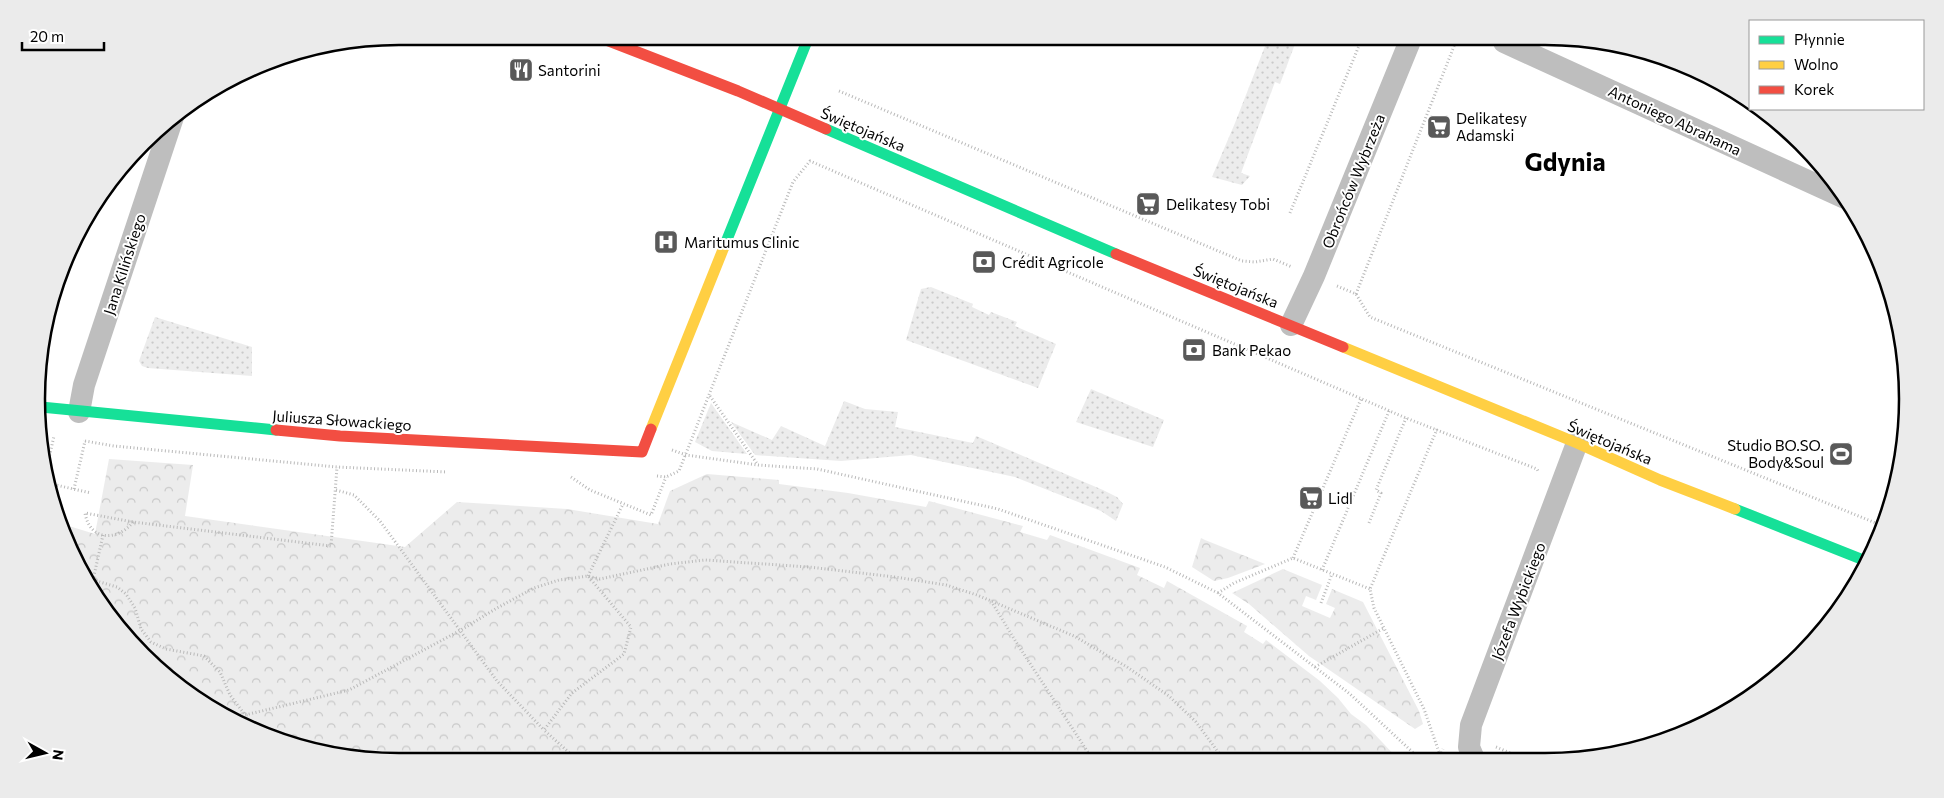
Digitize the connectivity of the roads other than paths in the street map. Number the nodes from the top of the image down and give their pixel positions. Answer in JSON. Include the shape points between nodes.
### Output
{"nodes":[{"id":1,"x":619,"y":45,"type":"edge"},
{"id":2,"x":805,"y":45,"type":"edge"},
{"id":3,"x":1408,"y":45,"type":"edge"},
{"id":4,"x":1511,"y":45,"type":"edge"},
{"id":5,"x":779,"y":109,"type":"junction"},
{"id":6,"x":164,"y":135,"type":"edge"},
{"id":7,"x":1832,"y":192,"type":"edge"},
{"id":8,"x":1291,"y":325,"type":"junction"},
{"id":9,"x":45,"y":408,"type":"edge"},
{"id":10,"x":79,"y":412,"type":"junction"},
{"id":11,"x":1577,"y":443,"type":"junction"},
{"id":12,"x":1861,"y":559,"type":"edge"},
{"id":13,"x":1481,"y":751,"type":"edge"}],
"edges":[{"from":1,"to":5,"type":"street","name":"Świętojańska"},
{"from":2,"to":5,"type":"street"},
{"from":3,"to":8,"type":"street","name":"Obrońców Wybrzeża"},
{"from":4,"to":7,"type":"street","name":"Antoniego Abrahama"},
{"from":5,"to":8,"type":"street","name":"Świętojańska","via":[[1064,232]]},
{"from":5,"to":10,"type":"street","name":"Juliusza Słowackiego","via":[[642,452],[340,436]]},
{"from":6,"to":10,"type":"street","name":"Jana Kilińskiego","via":[[84,385]]},
{"from":8,"to":11,"type":"street","name":"Świętojańska"},
{"from":9,"to":10,"type":"street","name":"Juliusza Słowackiego"},
{"from":11,"to":12,"type":"street","name":"Świętojańska","via":[[1660,480]]},
{"from":11,"to":13,"type":"street","name":"Józefa Wybickiego","via":[[1471,725],[1469,747]]}]}
